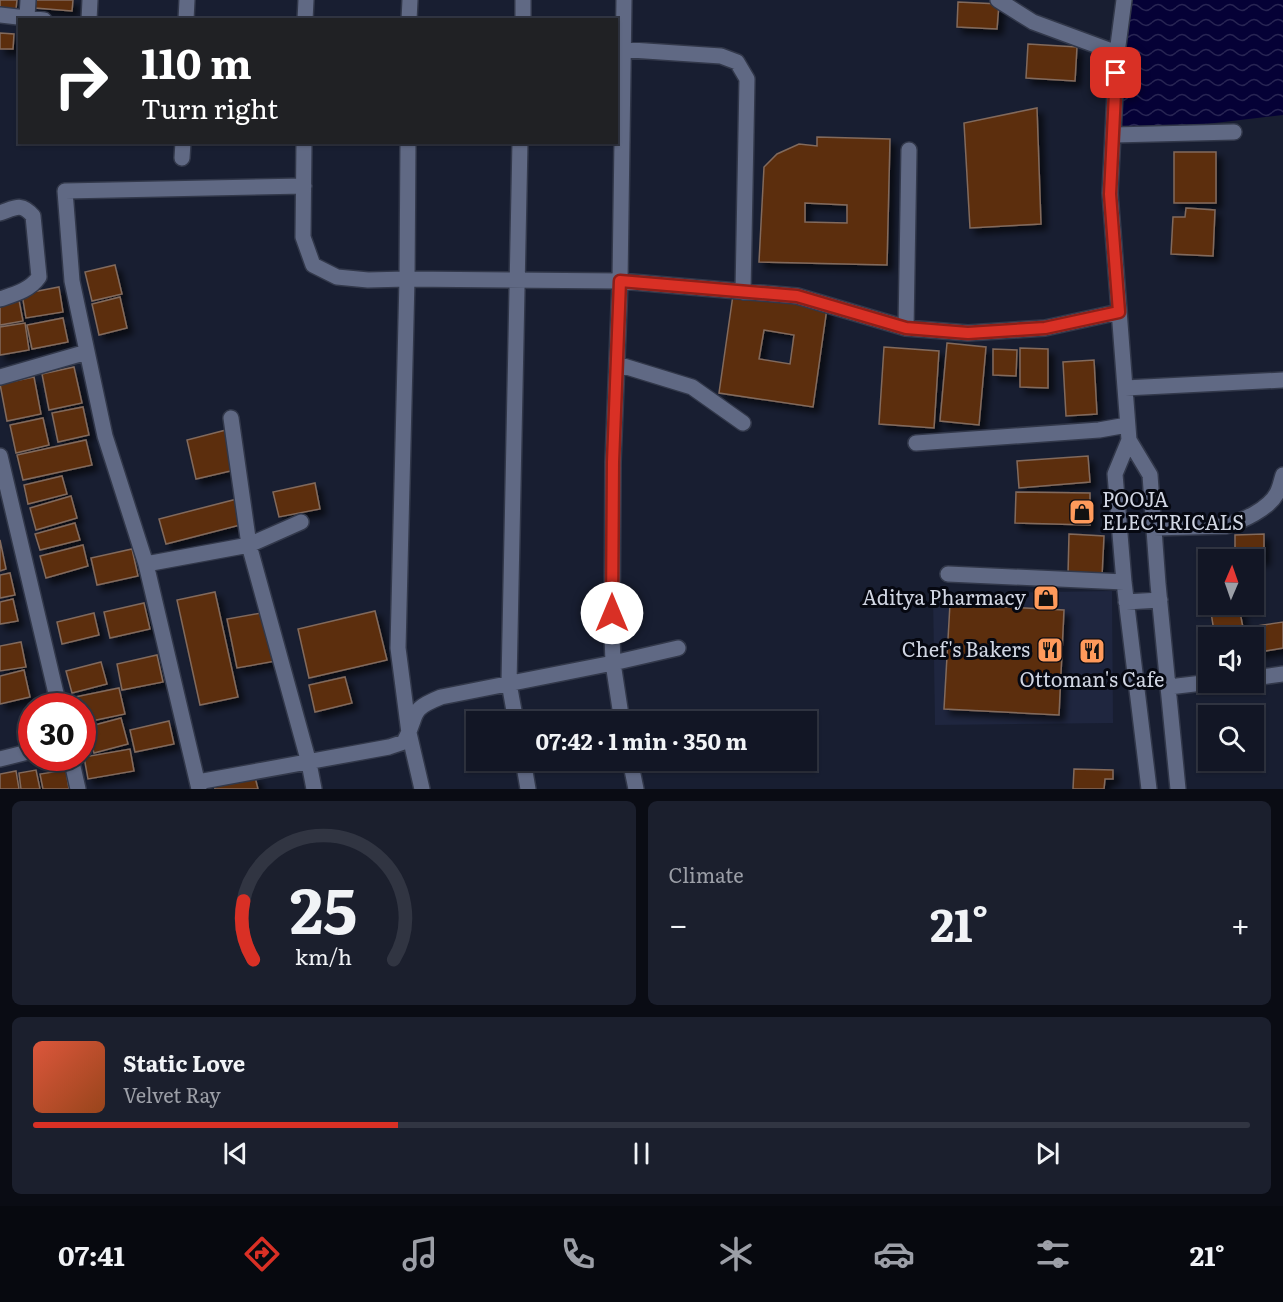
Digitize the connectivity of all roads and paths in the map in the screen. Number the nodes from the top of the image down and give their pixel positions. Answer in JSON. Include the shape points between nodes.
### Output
{"nodes":[{"id":1,"x":28,"y":0,"type":"edge"},
{"id":2,"x":90,"y":0,"type":"edge"},
{"id":3,"x":187,"y":0,"type":"edge"},
{"id":4,"x":306,"y":0,"type":"edge"},
{"id":5,"x":410,"y":0,"type":"edge"},
{"id":6,"x":523,"y":0,"type":"edge"},
{"id":7,"x":624,"y":0,"type":"edge"},
{"id":8,"x":998,"y":0,"type":"edge"},
{"id":9,"x":1124,"y":0,"type":"edge"},
{"id":10,"x":0,"y":15,"type":"edge"},
{"id":11,"x":27,"y":17,"type":"junction"},
{"id":12,"x":33,"y":18,"type":"edge"},
{"id":13,"x":89,"y":18,"type":"edge"},
{"id":14,"x":186,"y":18,"type":"edge"},
{"id":15,"x":305,"y":18,"type":"edge"},
{"id":16,"x":409,"y":18,"type":"edge"},
{"id":17,"x":523,"y":18,"type":"edge"},
{"id":18,"x":620,"y":49,"type":"edge"},
{"id":19,"x":1117,"y":53,"type":"junction"},
{"id":20,"x":1234,"y":132,"type":"dead end"},
{"id":21,"x":1113,"y":135,"type":"junction"},
{"id":22,"x":183,"y":144,"type":"edge"},
{"id":23,"x":304,"y":144,"type":"edge"},
{"id":24,"x":408,"y":144,"type":"edge"},
{"id":25,"x":520,"y":144,"type":"edge"},
{"id":26,"x":909,"y":150,"type":"dead end"},
{"id":27,"x":182,"y":158,"type":"dead end"},
{"id":28,"x":304,"y":186,"type":"junction"},
{"id":29,"x":0,"y":213,"type":"edge"},
{"id":30,"x":407,"y":279,"type":"junction"},
{"id":31,"x":517,"y":281,"type":"junction"},
{"id":32,"x":620,"y":281,"type":"junction"},
{"id":33,"x":743,"y":292,"type":"junction"},
{"id":34,"x":0,"y":299,"type":"edge"},
{"id":35,"x":1119,"y":312,"type":"junction"},
{"id":36,"x":906,"y":328,"type":"junction"},
{"id":37,"x":87,"y":352,"type":"junction"},
{"id":38,"x":617,"y":364,"type":"junction"},
{"id":39,"x":0,"y":377,"type":"edge"},
{"id":40,"x":1283,"y":380,"type":"edge"},
{"id":41,"x":1125,"y":388,"type":"junction"},
{"id":42,"x":231,"y":418,"type":"dead end"},
{"id":43,"x":743,"y":423,"type":"dead end"},
{"id":44,"x":1128,"y":433,"type":"junction"},
{"id":45,"x":916,"y":443,"type":"dead end"},
{"id":46,"x":0,"y":456,"type":"edge"},
{"id":47,"x":1283,"y":475,"type":"edge"},
{"id":48,"x":302,"y":522,"type":"dead end"},
{"id":49,"x":1154,"y":528,"type":"junction"},
{"id":50,"x":249,"y":544,"type":"junction"},
{"id":51,"x":146,"y":564,"type":"junction"},
{"id":52,"x":948,"y":574,"type":"dead end"},
{"id":53,"x":1124,"y":582,"type":"junction"},
{"id":54,"x":1160,"y":600,"type":"junction"},
{"id":55,"x":1126,"y":602,"type":"junction"},
{"id":56,"x":678,"y":648,"type":"dead end"},
{"id":57,"x":613,"y":663,"type":"junction"},
{"id":58,"x":1283,"y":674,"type":"edge"},
{"id":59,"x":1264,"y":677,"type":"edge"},
{"id":60,"x":509,"y":683,"type":"junction"},
{"id":61,"x":1198,"y":684,"type":"edge"},
{"id":62,"x":1169,"y":687,"type":"junction"},
{"id":63,"x":56,"y":693,"type":"edge"},
{"id":64,"x":514,"y":711,"type":"edge"},
{"id":65,"x":620,"y":711,"type":"edge"},
{"id":66,"x":409,"y":733,"type":"junction"},
{"id":67,"x":18,"y":755,"type":"edge"},
{"id":68,"x":0,"y":759,"type":"edge"},
{"id":69,"x":309,"y":763,"type":"junction"},
{"id":70,"x":74,"y":771,"type":"edge"},
{"id":71,"x":525,"y":771,"type":"edge"},
{"id":72,"x":632,"y":771,"type":"edge"},
{"id":73,"x":199,"y":786,"type":"edge"},
{"id":74,"x":78,"y":789,"type":"edge"},
{"id":75,"x":314,"y":789,"type":"edge"},
{"id":76,"x":422,"y":789,"type":"edge"},
{"id":77,"x":528,"y":789,"type":"edge"},
{"id":78,"x":636,"y":789,"type":"edge"},
{"id":79,"x":1149,"y":789,"type":"edge"},
{"id":80,"x":1178,"y":789,"type":"edge"}],
"edges":[{"from":1,"to":11,"type":"street"},
{"from":2,"to":13,"type":"street"},
{"from":3,"to":14,"type":"street"},
{"from":4,"to":15,"type":"street"},
{"from":5,"to":16,"type":"street"},
{"from":6,"to":17,"type":"street"},
{"from":7,"to":18,"type":"street"},
{"from":8,"to":19,"type":"street","via":[[1034,22]]},
{"from":9,"to":19,"type":"street"},
{"from":10,"to":11,"type":"street"},
{"from":11,"to":12,"type":"street"},
{"from":18,"to":32,"type":"street"},
{"from":18,"to":33,"type":"street","via":[[721,56],[737,62],[747,79]]},
{"from":19,"to":21,"type":"street"},
{"from":20,"to":21,"type":"street"},
{"from":21,"to":35,"type":"street","via":[[1110,194]]},
{"from":22,"to":27,"type":"street"},
{"from":23,"to":28,"type":"street"},
{"from":24,"to":30,"type":"street"},
{"from":25,"to":31,"type":"street"},
{"from":26,"to":36,"type":"street"},
{"from":28,"to":30,"type":"street","via":[[303,237],[313,265],[337,277]]},
{"from":28,"to":37,"type":"street","via":[[65,191],[72,281]]},
{"from":29,"to":34,"type":"street","via":[[20,207],[27,208],[33,216],[39,277],[24,290]]},
{"from":30,"to":31,"type":"street"},
{"from":30,"to":66,"type":"street","via":[[398,648]]},
{"from":31,"to":32,"type":"street"},
{"from":31,"to":60,"type":"street"},
{"from":32,"to":33,"type":"street"},
{"from":32,"to":38,"type":"street"},
{"from":33,"to":36,"type":"street","via":[[797,296]]},
{"from":35,"to":36,"type":"street","via":[[1045,328],[968,333]]},
{"from":35,"to":41,"type":"street"},
{"from":37,"to":39,"type":"street"},
{"from":37,"to":51,"type":"street","via":[[105,436]]},
{"from":38,"to":43,"type":"street","via":[[692,387]]},
{"from":38,"to":57,"type":"street","via":[[612,474]]},
{"from":40,"to":41,"type":"street"},
{"from":41,"to":44,"type":"street"},
{"from":42,"to":50,"type":"street"},
{"from":44,"to":45,"type":"street","via":[[1099,430]]},
{"from":44,"to":49,"type":"street","via":[[1150,475]]},
{"from":44,"to":53,"type":"street","via":[[1114,474]]},
{"from":46,"to":63,"type":"street"},
{"from":47,"to":49,"type":"street","via":[[1277,495],[1257,513],[1236,523]]},
{"from":48,"to":50,"type":"street"},
{"from":49,"to":54,"type":"street"},
{"from":50,"to":51,"type":"street"},
{"from":50,"to":69,"type":"street"},
{"from":51,"to":73,"type":"street"},
{"from":52,"to":53,"type":"street"},
{"from":53,"to":55,"type":"street"},
{"from":54,"to":55,"type":"street"},
{"from":54,"to":62,"type":"street"},
{"from":55,"to":79,"type":"street"},
{"from":56,"to":57,"type":"street"},
{"from":57,"to":60,"type":"street"},
{"from":57,"to":65,"type":"street"},
{"from":58,"to":59,"type":"street"},
{"from":60,"to":64,"type":"street"},
{"from":60,"to":66,"type":"street","via":[[422,704],[413,716]]},
{"from":61,"to":62,"type":"street"},
{"from":62,"to":80,"type":"street"},
{"from":66,"to":69,"type":"street","via":[[404,742],[389,747]]},
{"from":66,"to":76,"type":"street"},
{"from":67,"to":68,"type":"street"},
{"from":69,"to":73,"type":"street"},
{"from":69,"to":75,"type":"street"},
{"from":70,"to":74,"type":"street"},
{"from":71,"to":77,"type":"street"},
{"from":72,"to":78,"type":"street"}]}
